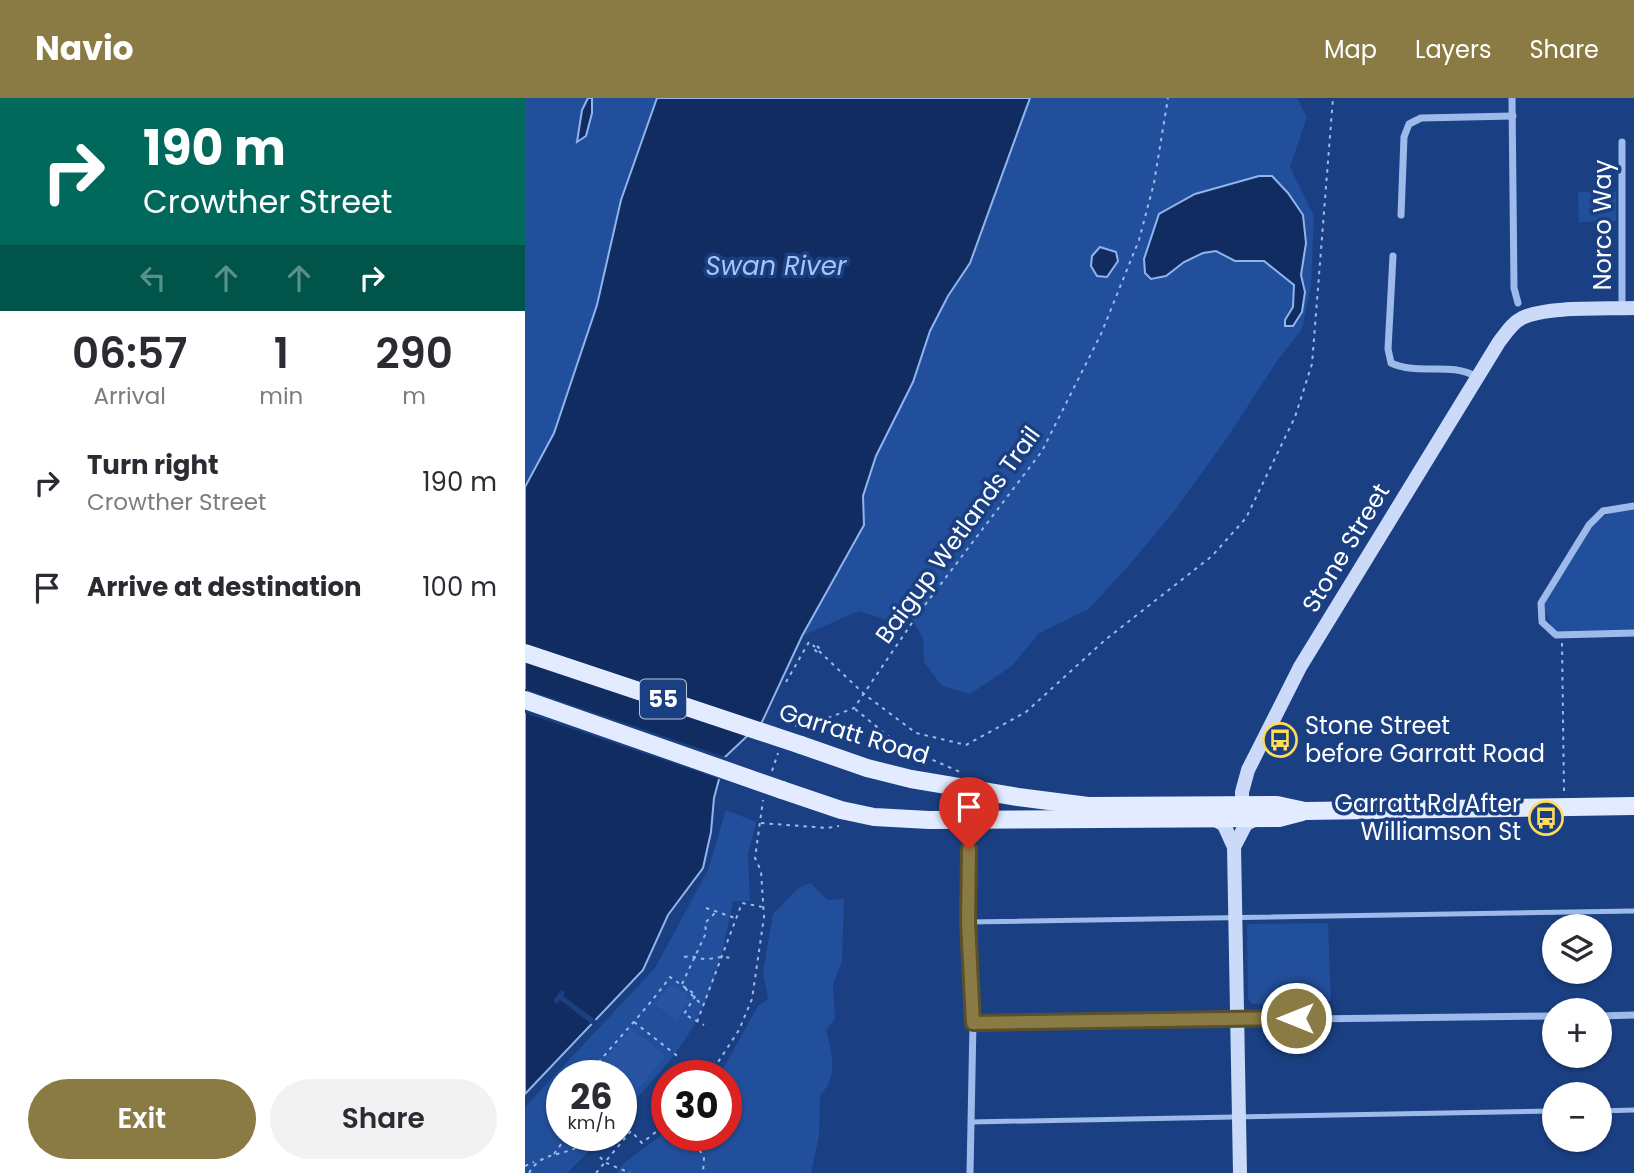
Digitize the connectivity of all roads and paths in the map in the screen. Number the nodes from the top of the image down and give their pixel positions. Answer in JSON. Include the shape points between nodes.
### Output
{"nodes":[{"id":1,"x":1168,"y":98,"type":"edge"},
{"id":2,"x":1333,"y":98,"type":"edge"},
{"id":3,"x":1512,"y":98,"type":"edge"},
{"id":4,"x":1513,"y":116,"type":"junction"},
{"id":5,"x":1622,"y":142,"type":"dead end"},
{"id":6,"x":1401,"y":215,"type":"dead end"},
{"id":7,"x":1393,"y":256,"type":"dead end"},
{"id":8,"x":1628,"y":308,"type":"edge"},
{"id":9,"x":1521,"y":310,"type":"junction"},
{"id":10,"x":1477,"y":377,"type":"junction"},
{"id":11,"x":1634,"y":506,"type":"edge"},
{"id":12,"x":1634,"y":633,"type":"edge"},
{"id":13,"x":1562,"y":635,"type":"junction"},
{"id":14,"x":525,"y":653,"type":"edge"},
{"id":15,"x":786,"y":682,"type":"dead end"},
{"id":16,"x":864,"y":694,"type":"junction"},
{"id":17,"x":525,"y":700,"type":"edge"},
{"id":18,"x":854,"y":708,"type":"junction"},
{"id":19,"x":790,"y":730,"type":"dead end"},
{"id":20,"x":778,"y":753,"type":"dead end"},
{"id":21,"x":959,"y":771,"type":"dead end"},
{"id":22,"x":776,"y":783,"type":"junction"},
{"id":23,"x":1564,"y":793,"type":"dead end"},
{"id":24,"x":763,"y":799,"type":"dead end"},
{"id":25,"x":1634,"y":806,"type":"edge"},
{"id":26,"x":1248,"y":814,"type":"junction"},
{"id":27,"x":1214,"y":819,"type":"junction"},
{"id":28,"x":760,"y":823,"type":"junction"},
{"id":29,"x":849,"y":824,"type":"dead end"},
{"id":30,"x":1234,"y":847,"type":"junction"},
{"id":31,"x":969,"y":849,"type":"dead end"},
{"id":32,"x":764,"y":907,"type":"junction"},
{"id":33,"x":706,"y":908,"type":"dead end"},
{"id":34,"x":1634,"y":911,"type":"edge"},
{"id":35,"x":715,"y":913,"type":"junction"},
{"id":36,"x":1235,"y":918,"type":"junction"},
{"id":37,"x":736,"y":919,"type":"junction"},
{"id":38,"x":968,"y":922,"type":"junction"},
{"id":39,"x":694,"y":955,"type":"junction"},
{"id":40,"x":723,"y":955,"type":"junction"},
{"id":41,"x":684,"y":957,"type":"dead end"},
{"id":42,"x":733,"y":958,"type":"dead end"},
{"id":43,"x":682,"y":985,"type":"junction"},
{"id":44,"x":693,"y":999,"type":"junction"},
{"id":45,"x":704,"y":1007,"type":"junction"},
{"id":46,"x":1634,"y":1015,"type":"edge"},
{"id":47,"x":1542,"y":1016,"type":"edge"},
{"id":48,"x":1612,"y":1016,"type":"edge"},
{"id":49,"x":1237,"y":1019,"type":"junction"},
{"id":50,"x":633,"y":1021,"type":"junction"},
{"id":51,"x":698,"y":1022,"type":"junction"},
{"id":52,"x":973,"y":1023,"type":"junction"},
{"id":53,"x":705,"y":1025,"type":"dead end"},
{"id":54,"x":680,"y":1058,"type":"dead end"},
{"id":55,"x":601,"y":1060,"type":"edge"},
{"id":56,"x":719,"y":1060,"type":"edge"},
{"id":57,"x":1634,"y":1110,"type":"edge"},
{"id":58,"x":1542,"y":1111,"type":"edge"},
{"id":59,"x":1612,"y":1111,"type":"edge"},
{"id":60,"x":1239,"y":1116,"type":"junction"},
{"id":61,"x":971,"y":1122,"type":"junction"},
{"id":62,"x":651,"y":1136,"type":"edge"},
{"id":63,"x":557,"y":1151,"type":"edge"},
{"id":64,"x":570,"y":1151,"type":"edge"},
{"id":65,"x":700,"y":1151,"type":"edge"},
{"id":66,"x":554,"y":1155,"type":"junction"},
{"id":67,"x":600,"y":1157,"type":"dead end"},
{"id":68,"x":535,"y":1162,"type":"junction"},
{"id":69,"x":604,"y":1162,"type":"junction"},
{"id":70,"x":525,"y":1166,"type":"edge"},
{"id":71,"x":529,"y":1173,"type":"edge"},
{"id":72,"x":596,"y":1173,"type":"edge"},
{"id":73,"x":630,"y":1173,"type":"edge"},
{"id":74,"x":703,"y":1173,"type":"edge"},
{"id":75,"x":970,"y":1173,"type":"edge"},
{"id":76,"x":1240,"y":1173,"type":"edge"}],
"edges":[{"from":1,"to":16,"type":"path","name":"Baigup Wetlands Trail","via":[[1139,240],[1101,334],[1042,452],[918,614]]},
{"from":2,"to":16,"type":"path","via":[[1312,364],[1295,417],[1246,518],[1212,555],[1105,640],[1025,712],[966,745],[916,733]]},
{"from":3,"to":4,"type":"street"},
{"from":4,"to":6,"type":"street","via":[[1421,118],[1409,124],[1404,137]]},
{"from":4,"to":9,"type":"street","via":[[1514,288]]},
{"from":5,"to":8,"type":"street","name":"Norco Way"},
{"from":7,"to":10,"type":"street","via":[[1391,363],[1404,369],[1458,368]]},
{"from":8,"to":9,"type":"street"},
{"from":9,"to":10,"type":"street","name":"Stone Street"},
{"from":10,"to":26,"type":"street","name":"Stone Street","via":[[1300,667],[1248,771],[1242,792]]},
{"from":11,"to":13,"type":"street","via":[[1603,511],[1541,603],[1542,622]]},
{"from":12,"to":13,"type":"street"},
{"from":13,"to":23,"type":"path"},
{"from":14,"to":26,"type":"main road","name":"Garratt Road","number":"55","bridge":true,"via":[[911,779],[1088,806]]},
{"from":15,"to":16,"type":"path","via":[[809,642]]},
{"from":16,"to":18,"type":"path","name":"Baigup Wetlands Trail"},
{"from":17,"to":22,"type":"main road","name":"Garratt Road","number":"55","bridge":true},
{"from":18,"to":19,"type":"path","via":[[799,723]]},
{"from":18,"to":21,"type":"path","via":[[899,745]]},
{"from":20,"to":22,"type":"path"},
{"from":22,"to":27,"type":"main road","name":"Garratt Road","number":"55","via":[[841,810],[874,817]]},
{"from":24,"to":28,"type":"path"},
{"from":25,"to":26,"type":"main road","name":"Garratt Road","number":"55","via":[[1305,811],[1277,805]]},
{"from":26,"to":27,"type":"main road","name":"Garratt Road","number":"55"},
{"from":26,"to":30,"type":"street"},
{"from":27,"to":30,"type":"street","via":[[1224,825]]},
{"from":28,"to":29,"type":"path","via":[[827,828]]},
{"from":28,"to":32,"type":"path","via":[[755,858],[761,871]]},
{"from":30,"to":36,"type":"street"},
{"from":31,"to":38,"type":"street"},
{"from":32,"to":37,"type":"path","via":[[741,903]]},
{"from":32,"to":56,"type":"path","via":[[752,999]]},
{"from":33,"to":35,"type":"path"},
{"from":34,"to":36,"type":"lane"},
{"from":35,"to":37,"type":"path"},
{"from":35,"to":39,"type":"path","via":[[705,923],[706,933]]},
{"from":36,"to":38,"type":"lane"},
{"from":36,"to":49,"type":"street"},
{"from":37,"to":40,"type":"path"},
{"from":38,"to":52,"type":"street"},
{"from":39,"to":40,"type":"path","via":[[705,960]]},
{"from":39,"to":41,"type":"path"},
{"from":39,"to":43,"type":"path"},
{"from":40,"to":42,"type":"path"},
{"from":40,"to":45,"type":"path"},
{"from":43,"to":44,"type":"path","via":[[696,995]]},
{"from":43,"to":50,"type":"path","via":[[670,977]]},
{"from":44,"to":45,"type":"path"},
{"from":44,"to":51,"type":"path","via":[[684,1014]]},
{"from":45,"to":51,"type":"path"},
{"from":46,"to":48,"type":"street"},
{"from":47,"to":49,"type":"street"},
{"from":49,"to":52,"type":"street"},
{"from":49,"to":60,"type":"street"},
{"from":50,"to":54,"type":"path"},
{"from":50,"to":55,"type":"path"},
{"from":51,"to":53,"type":"path"},
{"from":52,"to":61,"type":"street"},
{"from":57,"to":59,"type":"lane"},
{"from":58,"to":60,"type":"lane"},
{"from":60,"to":61,"type":"lane"},
{"from":60,"to":76,"type":"street"},
{"from":61,"to":75,"type":"street"},
{"from":62,"to":69,"type":"path","via":[[642,1143],[631,1131]]},
{"from":63,"to":66,"type":"path"},
{"from":64,"to":66,"type":"path"},
{"from":65,"to":74,"type":"path"},
{"from":66,"to":68,"type":"path"},
{"from":67,"to":69,"type":"path"},
{"from":68,"to":70,"type":"path"},
{"from":68,"to":71,"type":"path"},
{"from":69,"to":72,"type":"path"},
{"from":69,"to":73,"type":"path"}]}
